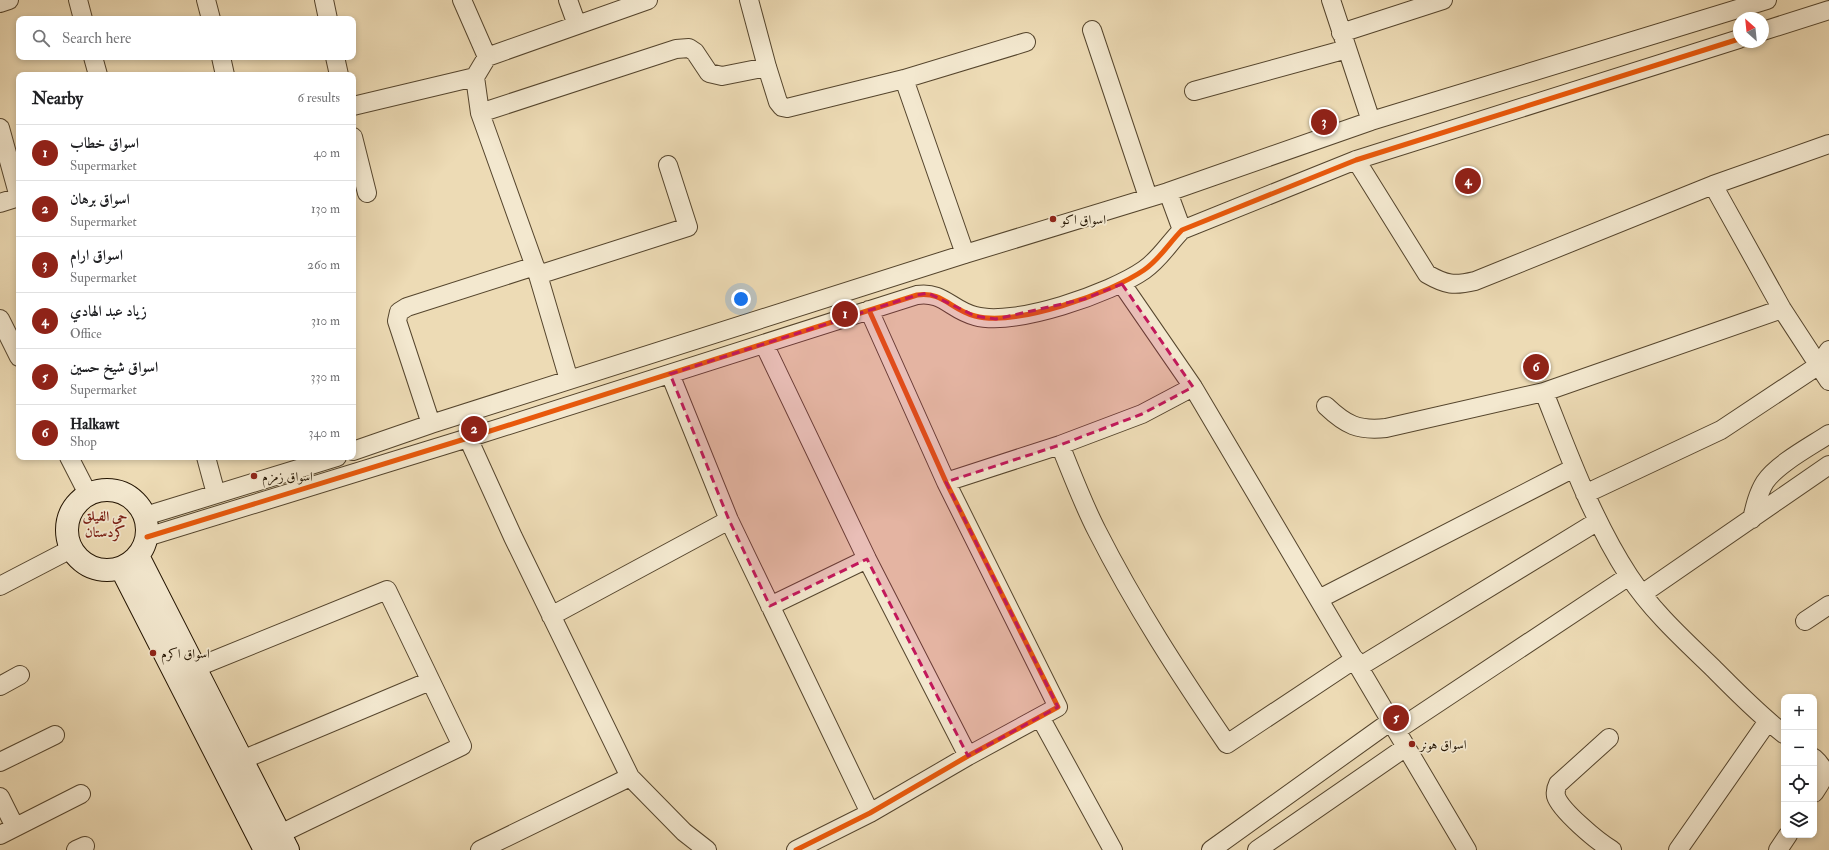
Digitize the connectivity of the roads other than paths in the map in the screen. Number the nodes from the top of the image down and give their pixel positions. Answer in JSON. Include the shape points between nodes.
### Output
{"nodes":[{"id":1,"x":9,"y":0,"type":"edge"},
{"id":2,"x":78,"y":0,"type":"edge"},
{"id":3,"x":206,"y":0,"type":"edge"},
{"id":4,"x":324,"y":0,"type":"edge"},
{"id":5,"x":462,"y":0,"type":"edge"},
{"id":6,"x":568,"y":0,"type":"edge"},
{"id":7,"x":648,"y":0,"type":"edge"},
{"id":8,"x":750,"y":0,"type":"edge"},
{"id":9,"x":1330,"y":0,"type":"edge"},
{"id":10,"x":1443,"y":0,"type":"edge"},
{"id":11,"x":1767,"y":0,"type":"edge"},
{"id":12,"x":0,"y":3,"type":"edge"},
{"id":13,"x":1748,"y":8,"type":"edge"},
{"id":14,"x":1829,"y":10,"type":"edge"},
{"id":15,"x":82,"y":16,"type":"edge"},
{"id":16,"x":210,"y":16,"type":"edge"},
{"id":17,"x":327,"y":16,"type":"edge"},
{"id":18,"x":577,"y":25,"type":"junction"},
{"id":19,"x":1769,"y":29,"type":"edge"},
{"id":20,"x":1092,"y":30,"type":"dead end"},
{"id":21,"x":1344,"y":41,"type":"junction"},
{"id":22,"x":1733,"y":41,"type":"edge"},
{"id":23,"x":1026,"y":42,"type":"dead end"},
{"id":24,"x":487,"y":56,"type":"junction"},
{"id":25,"x":94,"y":60,"type":"edge"},
{"id":26,"x":222,"y":60,"type":"edge"},
{"id":27,"x":336,"y":60,"type":"edge"},
{"id":28,"x":766,"y":67,"type":"junction"},
{"id":29,"x":97,"y":72,"type":"edge"},
{"id":30,"x":224,"y":72,"type":"edge"},
{"id":31,"x":338,"y":72,"type":"edge"},
{"id":32,"x":475,"y":77,"type":"junction"},
{"id":33,"x":904,"y":79,"type":"junction"},
{"id":34,"x":1194,"y":91,"type":"dead end"},
{"id":35,"x":356,"y":105,"type":"edge"},
{"id":36,"x":480,"y":113,"type":"junction"},
{"id":37,"x":1371,"y":121,"type":"junction"},
{"id":38,"x":0,"y":128,"type":"edge"},
{"id":39,"x":1829,"y":144,"type":"edge"},
{"id":40,"x":356,"y":149,"type":"edge"},
{"id":41,"x":1356,"y":160,"type":"junction"},
{"id":42,"x":668,"y":165,"type":"dead end"},
{"id":43,"x":1713,"y":185,"type":"junction"},
{"id":44,"x":16,"y":186,"type":"edge"},
{"id":45,"x":1168,"y":192,"type":"junction"},
{"id":46,"x":367,"y":193,"type":"dead end"},
{"id":47,"x":1148,"y":197,"type":"junction"},
{"id":48,"x":16,"y":198,"type":"edge"},
{"id":49,"x":0,"y":203,"type":"edge"},
{"id":50,"x":1182,"y":230,"type":"junction"},
{"id":51,"x":965,"y":254,"type":"junction"},
{"id":52,"x":929,"y":265,"type":"junction"},
{"id":53,"x":537,"y":270,"type":"junction"},
{"id":54,"x":1122,"y":284,"type":"junction"},
{"id":55,"x":938,"y":296,"type":"junction"},
{"id":56,"x":869,"y":310,"type":"junction"},
{"id":57,"x":1782,"y":310,"type":"junction"},
{"id":58,"x":0,"y":319,"type":"edge"},
{"id":59,"x":764,"y":344,"type":"junction"},
{"id":60,"x":1829,"y":350,"type":"edge"},
{"id":61,"x":16,"y":351,"type":"edge"},
{"id":62,"x":1819,"y":365,"type":"junction"},
{"id":63,"x":670,"y":374,"type":"junction"},
{"id":64,"x":569,"y":380,"type":"junction"},
{"id":65,"x":1829,"y":381,"type":"edge"},
{"id":66,"x":1193,"y":387,"type":"junction"},
{"id":67,"x":1544,"y":392,"type":"junction"},
{"id":68,"x":1326,"y":406,"type":"dead end"},
{"id":69,"x":431,"y":424,"type":"junction"},
{"id":70,"x":1829,"y":434,"type":"edge"},
{"id":71,"x":468,"y":438,"type":"junction"},
{"id":72,"x":1060,"y":445,"type":"junction"},
{"id":73,"x":356,"y":451,"type":"edge"},
{"id":74,"x":71,"y":460,"type":"edge"},
{"id":75,"x":207,"y":460,"type":"edge"},
{"id":76,"x":327,"y":460,"type":"edge"},
{"id":77,"x":1829,"y":465,"type":"edge"},
{"id":78,"x":1574,"y":468,"type":"junction"},
{"id":79,"x":946,"y":482,"type":"junction"},
{"id":80,"x":88,"y":494,"type":"junction"},
{"id":81,"x":216,"y":494,"type":"junction"},
{"id":82,"x":1585,"y":494,"type":"junction"},
{"id":83,"x":1752,"y":519,"type":"junction"},
{"id":84,"x":729,"y":520,"type":"junction"},
{"id":85,"x":1598,"y":521,"type":"junction"},
{"id":86,"x":138,"y":544,"type":"junction"},
{"id":87,"x":70,"y":549,"type":"junction"},
{"id":88,"x":867,"y":559,"type":"junction"},
{"id":89,"x":1629,"y":576,"type":"junction"},
{"id":90,"x":0,"y":586,"type":"edge"},
{"id":91,"x":1642,"y":594,"type":"junction"},
{"id":92,"x":1319,"y":599,"type":"junction"},
{"id":93,"x":1829,"y":604,"type":"edge"},
{"id":94,"x":770,"y":606,"type":"junction"},
{"id":95,"x":551,"y":616,"type":"junction"},
{"id":96,"x":1805,"y":621,"type":"dead end"},
{"id":97,"x":1357,"y":663,"type":"junction"},
{"id":98,"x":195,"y":668,"type":"junction"},
{"id":99,"x":20,"y":675,"type":"dead end"},
{"id":100,"x":430,"y":681,"type":"junction"},
{"id":101,"x":0,"y":686,"type":"edge"},
{"id":102,"x":1040,"y":717,"type":"junction"},
{"id":103,"x":1768,"y":721,"type":"junction"},
{"id":104,"x":1394,"y":725,"type":"junction"},
{"id":105,"x":1781,"y":732,"type":"edge"},
{"id":106,"x":55,"y":735,"type":"dead end"},
{"id":107,"x":1609,"y":738,"type":"dead end"},
{"id":108,"x":1406,"y":746,"type":"junction"},
{"id":109,"x":968,"y":756,"type":"junction"},
{"id":110,"x":242,"y":760,"type":"junction"},
{"id":111,"x":1817,"y":761,"type":"edge"},
{"id":112,"x":0,"y":762,"type":"edge"},
{"id":113,"x":630,"y":777,"type":"junction"},
{"id":114,"x":1817,"y":789,"type":"edge"},
{"id":115,"x":81,"y":794,"type":"dead end"},
{"id":116,"x":0,"y":797,"type":"edge"},
{"id":117,"x":870,"y":814,"type":"junction"},
{"id":118,"x":8,"y":831,"type":"edge"},
{"id":119,"x":1786,"y":838,"type":"edge"},
{"id":120,"x":284,"y":842,"type":"edge"},
{"id":121,"x":265,"y":850,"type":"edge"},
{"id":122,"x":480,"y":850,"type":"edge"},
{"id":123,"x":707,"y":850,"type":"edge"},
{"id":124,"x":796,"y":850,"type":"edge"},
{"id":125,"x":1113,"y":850,"type":"edge"},
{"id":126,"x":1210,"y":850,"type":"edge"},
{"id":127,"x":1257,"y":850,"type":"edge"},
{"id":128,"x":1467,"y":850,"type":"edge"},
{"id":129,"x":1612,"y":850,"type":"edge"},
{"id":130,"x":1678,"y":850,"type":"edge"},
{"id":131,"x":1778,"y":850,"type":"edge"}],
"edges":[{"from":1,"to":12,"type":"street"},
{"from":2,"to":15,"type":"street"},
{"from":3,"to":16,"type":"street"},
{"from":4,"to":17,"type":"street"},
{"from":5,"to":24,"type":"street"},
{"from":6,"to":18,"type":"street"},
{"from":7,"to":18,"type":"street"},
{"from":8,"to":28,"type":"street"},
{"from":9,"to":21,"type":"street"},
{"from":10,"to":21,"type":"street"},
{"from":11,"to":13,"type":"street"},
{"from":13,"to":37,"type":"street"},
{"from":14,"to":19,"type":"street"},
{"from":18,"to":24,"type":"street"},
{"from":20,"to":47,"type":"street"},
{"from":21,"to":34,"type":"street"},
{"from":21,"to":37,"type":"street"},
{"from":22,"to":41,"type":"street"},
{"from":23,"to":33,"type":"street"},
{"from":24,"to":32,"type":"street"},
{"from":25,"to":29,"type":"street"},
{"from":26,"to":30,"type":"street"},
{"from":27,"to":31,"type":"street"},
{"from":28,"to":33,"type":"street","via":[[778,102],[787,108]]},
{"from":28,"to":36,"type":"street","via":[[722,76],[709,73],[695,52],[688,48],[676,49]]},
{"from":32,"to":35,"type":"street"},
{"from":32,"to":36,"type":"street"},
{"from":33,"to":51,"type":"street"},
{"from":36,"to":53,"type":"street"},
{"from":37,"to":45,"type":"street"},
{"from":38,"to":44,"type":"street"},
{"from":39,"to":43,"type":"street"},
{"from":40,"to":46,"type":"street"},
{"from":41,"to":43,"type":"street","via":[[1427,274],[1442,282],[1458,285],[1475,281]]},
{"from":41,"to":50,"type":"street"},
{"from":42,"to":53,"type":"street","via":[[688,227]]},
{"from":43,"to":57,"type":"street"},
{"from":45,"to":47,"type":"street"},
{"from":45,"to":50,"type":"street"},
{"from":47,"to":51,"type":"street"},
{"from":48,"to":49,"type":"street"},
{"from":50,"to":54,"type":"street","via":[[1146,269]]},
{"from":51,"to":52,"type":"street"},
{"from":52,"to":55,"type":"street"},
{"from":52,"to":64,"type":"street"},
{"from":53,"to":64,"type":"street"},
{"from":53,"to":69,"type":"street","via":[[406,307],[399,312],[397,321]]},
{"from":54,"to":55,"type":"street","via":[[1084,299],[996,319],[975,316],[955,308]]},
{"from":54,"to":66,"type":"street"},
{"from":55,"to":56,"type":"street","via":[[928,293],[917,295]]},
{"from":56,"to":59,"type":"street"},
{"from":56,"to":79,"type":"street"},
{"from":57,"to":62,"type":"street"},
{"from":57,"to":67,"type":"street"},
{"from":58,"to":61,"type":"street"},
{"from":59,"to":63,"type":"street"},
{"from":59,"to":88,"type":"street"},
{"from":60,"to":62,"type":"street"},
{"from":62,"to":65,"type":"street"},
{"from":62,"to":82,"type":"street","via":[[1722,430]]},
{"from":63,"to":71,"type":"street"},
{"from":63,"to":84,"type":"street"},
{"from":64,"to":69,"type":"street"},
{"from":66,"to":72,"type":"street","via":[[1142,414]]},
{"from":66,"to":92,"type":"street"},
{"from":67,"to":68,"type":"street","via":[[1400,426],[1369,430],[1356,428],[1340,420]]},
{"from":67,"to":78,"type":"street"},
{"from":69,"to":73,"type":"street"},
{"from":70,"to":83,"type":"street","via":[[1773,472],[1758,496]]},
{"from":71,"to":86,"type":"street"},
{"from":71,"to":95,"type":"street"},
{"from":72,"to":79,"type":"street"},
{"from":72,"to":97,"type":"street","via":[[1096,530],[1120,576],[1176,669],[1227,744]]},
{"from":74,"to":80,"type":"street"},
{"from":75,"to":81,"type":"street"},
{"from":76,"to":81,"type":"street"},
{"from":77,"to":83,"type":"street"},
{"from":78,"to":82,"type":"street"},
{"from":78,"to":92,"type":"street"},
{"from":79,"to":102,"type":"street","via":[[1058,708]]},
{"from":80,"to":86,"type":"street","via":[[107,489],[126,494],[140,507]]},
{"from":80,"to":87,"type":"street","via":[[74,506],[67,522]]},
{"from":81,"to":86,"type":"street"},
{"from":82,"to":85,"type":"street"},
{"from":83,"to":91,"type":"street"},
{"from":84,"to":94,"type":"street"},
{"from":84,"to":95,"type":"street"},
{"from":85,"to":89,"type":"street"},
{"from":85,"to":97,"type":"street"},
{"from":86,"to":87,"type":"street","via":[[111,570],[92,568],[83,563]]},
{"from":86,"to":98,"type":"street"},
{"from":86,"to":121,"type":"street"},
{"from":87,"to":90,"type":"street"},
{"from":88,"to":94,"type":"street"},
{"from":88,"to":109,"type":"street"},
{"from":89,"to":91,"type":"street"},
{"from":89,"to":104,"type":"street"},
{"from":91,"to":103,"type":"street","via":[[1674,632]]},
{"from":92,"to":97,"type":"street"},
{"from":93,"to":96,"type":"street"},
{"from":94,"to":117,"type":"street"},
{"from":95,"to":113,"type":"street"},
{"from":97,"to":104,"type":"street"},
{"from":98,"to":100,"type":"street","via":[[387,590]]},
{"from":98,"to":110,"type":"street"},
{"from":99,"to":101,"type":"street"},
{"from":100,"to":110,"type":"street"},
{"from":100,"to":120,"type":"street","via":[[462,746]]},
{"from":102,"to":109,"type":"street"},
{"from":102,"to":125,"type":"street"},
{"from":103,"to":105,"type":"street"},
{"from":103,"to":130,"type":"street"},
{"from":104,"to":108,"type":"street"},
{"from":104,"to":126,"type":"street"},
{"from":106,"to":112,"type":"street"},
{"from":107,"to":129,"type":"street","via":[[1561,781],[1555,792],[1557,800],[1574,819]]},
{"from":108,"to":127,"type":"street"},
{"from":108,"to":128,"type":"street"},
{"from":109,"to":117,"type":"street"},
{"from":110,"to":120,"type":"street"},
{"from":111,"to":114,"type":"street","via":[[1825,770]]},
{"from":113,"to":122,"type":"street"},
{"from":113,"to":123,"type":"street","via":[[684,832]]},
{"from":115,"to":118,"type":"street"},
{"from":116,"to":118,"type":"street"},
{"from":117,"to":124,"type":"street"},
{"from":119,"to":131,"type":"street"}]}
